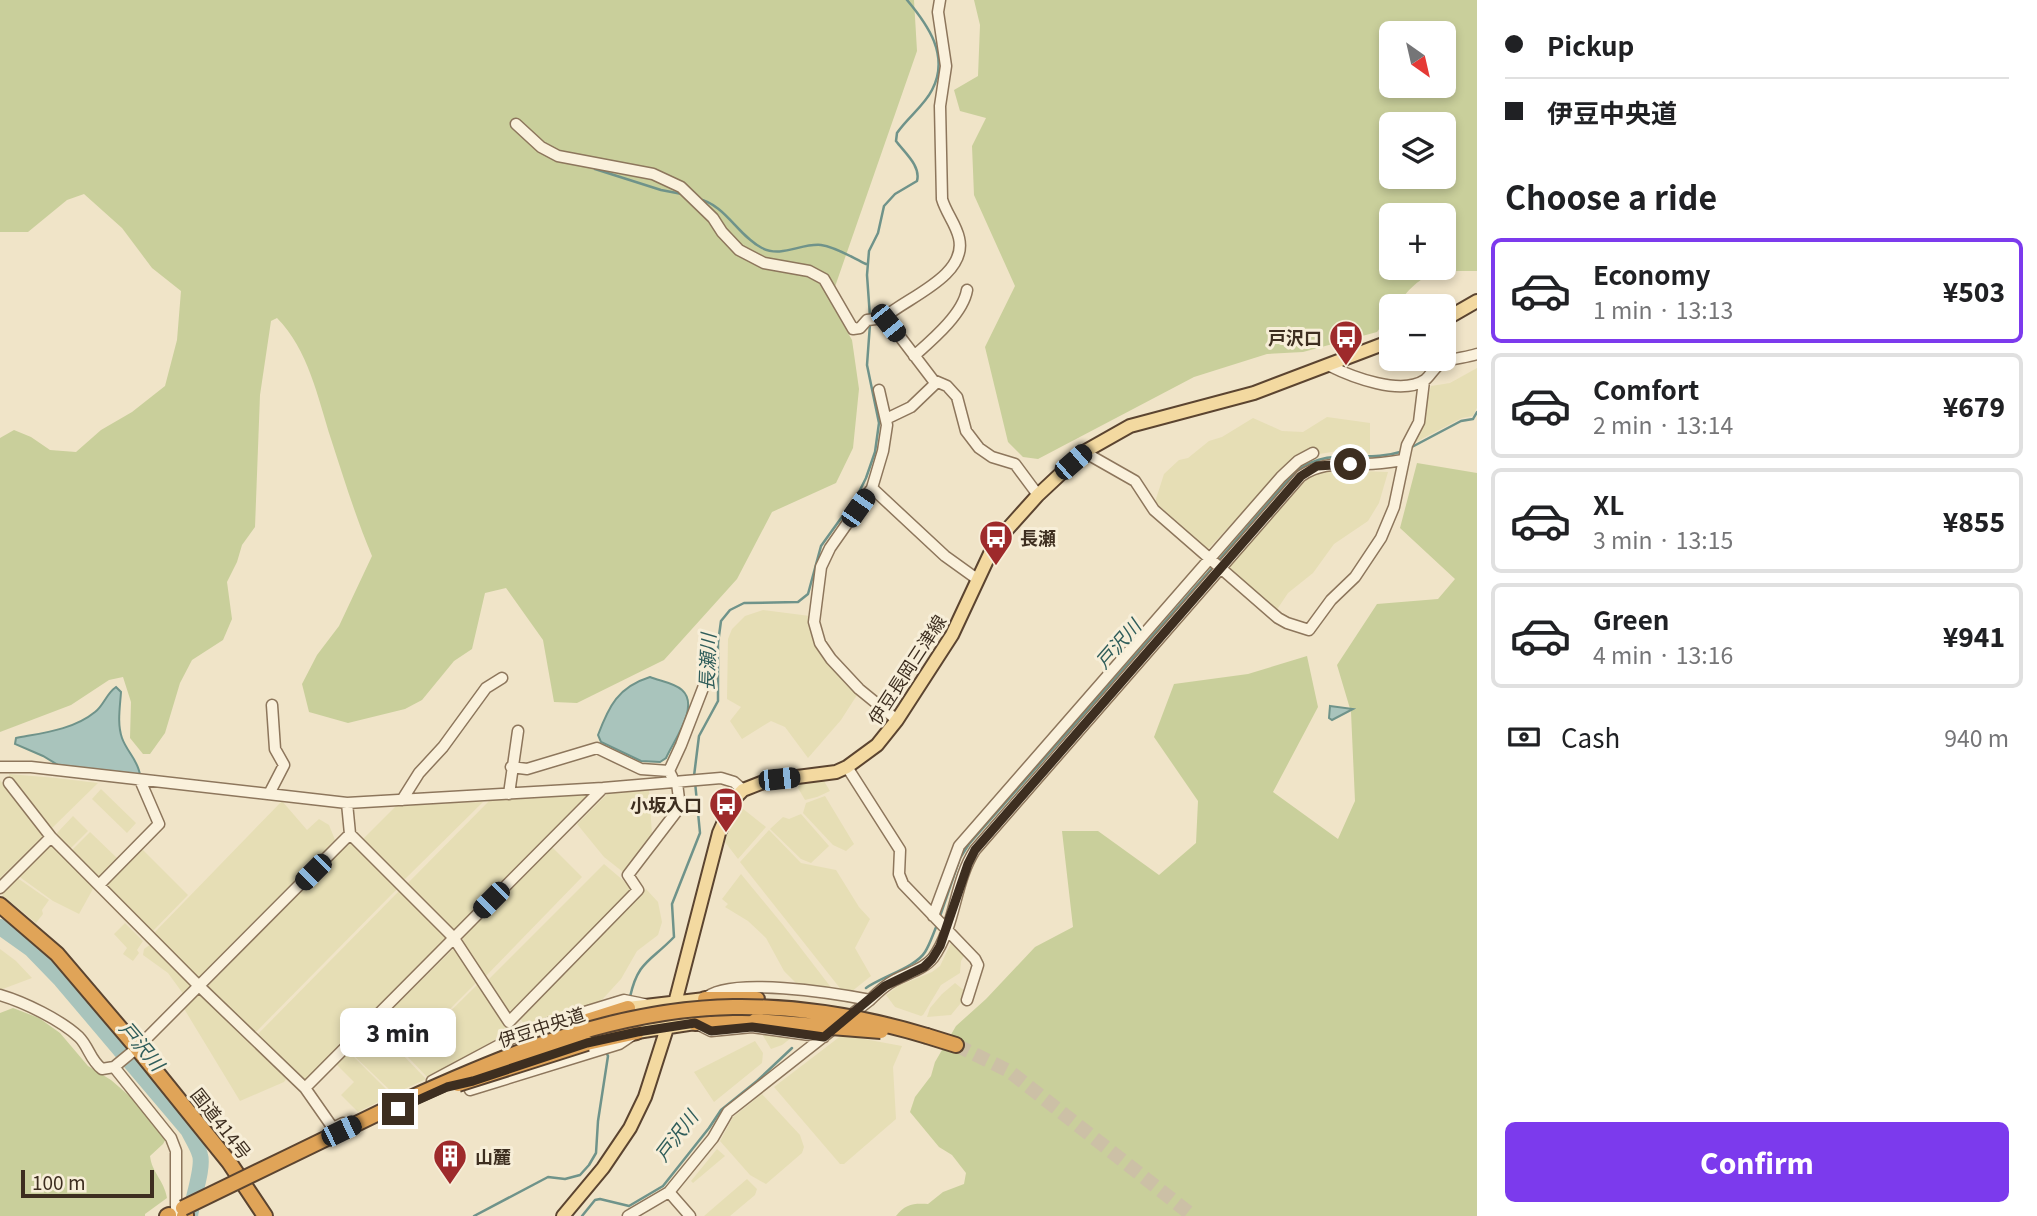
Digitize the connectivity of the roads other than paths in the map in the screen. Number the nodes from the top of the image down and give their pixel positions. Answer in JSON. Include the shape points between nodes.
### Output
{"nodes":[{"id":1,"x":940,"y":0,"type":"edge"},
{"id":2,"x":516,"y":124,"type":"dead end"},
{"id":3,"x":967,"y":290,"type":"dead end"},
{"id":4,"x":1477,"y":301,"type":"edge"},
{"id":5,"x":1456,"y":313,"type":"edge"},
{"id":6,"x":876,"y":319,"type":"junction"},
{"id":7,"x":1379,"y":346,"type":"edge"},
{"id":8,"x":1477,"y":354,"type":"edge"},
{"id":9,"x":914,"y":356,"type":"junction"},
{"id":10,"x":1330,"y":366,"type":"junction"},
{"id":11,"x":1424,"y":381,"type":"junction"},
{"id":12,"x":936,"y":383,"type":"junction"},
{"id":13,"x":879,"y":390,"type":"dead end"},
{"id":14,"x":886,"y":419,"type":"junction"},
{"id":15,"x":1084,"y":452,"type":"junction"},
{"id":16,"x":1313,"y":453,"type":"dead end"},
{"id":17,"x":1403,"y":460,"type":"junction"},
{"id":18,"x":872,"y":488,"type":"junction"},
{"id":19,"x":1038,"y":495,"type":"junction"},
{"id":20,"x":1215,"y":563,"type":"junction"},
{"id":21,"x":977,"y":579,"type":"junction"},
{"id":22,"x":711,"y":665,"type":"dead end"},
{"id":23,"x":502,"y":678,"type":"dead end"},
{"id":24,"x":272,"y":705,"type":"dead end"},
{"id":25,"x":897,"y":720,"type":"junction"},
{"id":26,"x":517,"y":731,"type":"dead end"},
{"id":27,"x":0,"y":767,"type":"edge"},
{"id":28,"x":511,"y":767,"type":"junction"},
{"id":29,"x":847,"y":767,"type":"junction"},
{"id":30,"x":669,"y":771,"type":"junction"},
{"id":31,"x":140,"y":780,"type":"junction"},
{"id":32,"x":680,"y":782,"type":"junction"},
{"id":33,"x":9,"y":783,"type":"dead end"},
{"id":34,"x":603,"y":788,"type":"junction"},
{"id":35,"x":743,"y":790,"type":"junction"},
{"id":36,"x":269,"y":794,"type":"junction"},
{"id":37,"x":509,"y":794,"type":"junction"},
{"id":38,"x":402,"y":800,"type":"junction"},
{"id":39,"x":346,"y":803,"type":"junction"},
{"id":40,"x":350,"y":834,"type":"junction"},
{"id":41,"x":51,"y":837,"type":"junction"},
{"id":42,"x":100,"y":885,"type":"junction"},
{"id":43,"x":0,"y":888,"type":"edge"},
{"id":44,"x":0,"y":905,"type":"edge"},
{"id":45,"x":934,"y":916,"type":"junction"},
{"id":46,"x":945,"y":927,"type":"junction"},
{"id":47,"x":453,"y":937,"type":"junction"},
{"id":48,"x":199,"y":986,"type":"junction"},
{"id":49,"x":0,"y":995,"type":"edge"},
{"id":50,"x":705,"y":999,"type":"junction"},
{"id":51,"x":870,"y":1000,"type":"junction"},
{"id":52,"x":967,"y":1000,"type":"dead end"},
{"id":53,"x":675,"y":1003,"type":"junction"},
{"id":54,"x":648,"y":1005,"type":"junction"},
{"id":55,"x":628,"y":1008,"type":"joint"},
{"id":56,"x":509,"y":1022,"type":"junction"},
{"id":57,"x":695,"y":1023,"type":"junction"},
{"id":58,"x":666,"y":1027,"type":"junction"},
{"id":59,"x":637,"y":1032,"type":"junction"},
{"id":60,"x":893,"y":1032,"type":"junction"},
{"id":61,"x":518,"y":1035,"type":"junction"},
{"id":62,"x":922,"y":1036,"type":"junction"},
{"id":63,"x":824,"y":1037,"type":"junction"},
{"id":64,"x":956,"y":1047,"type":"tunnel mouth"},
{"id":65,"x":135,"y":1050,"type":"junction"},
{"id":66,"x":117,"y":1064,"type":"junction"},
{"id":67,"x":542,"y":1066,"type":"junction"},
{"id":68,"x":459,"y":1076,"type":"junction"},
{"id":69,"x":447,"y":1087,"type":"junction"},
{"id":70,"x":305,"y":1088,"type":"junction"},
{"id":71,"x":470,"y":1090,"type":"dead end"},
{"id":72,"x":669,"y":1192,"type":"junction"},
{"id":73,"x":182,"y":1213,"type":"edge"},
{"id":74,"x":168,"y":1216,"type":"edge"},
{"id":75,"x":265,"y":1216,"type":"edge"},
{"id":76,"x":563,"y":1216,"type":"edge"},
{"id":77,"x":628,"y":1216,"type":"edge"},
{"id":78,"x":690,"y":1216,"type":"edge"}],
"edges":[{"from":1,"to":6,"type":"street","via":[[946,65],[940,106],[942,199],[960,244],[947,272]]},
{"from":2,"to":6,"type":"street","via":[[558,156],[653,174],[681,187],[739,250],[764,263],[818,275],[850,327],[856,329]]},
{"from":3,"to":9,"type":"street","via":[[947,326]]},
{"from":4,"to":5,"type":"main road"},
{"from":6,"to":9,"type":"street"},
{"from":7,"to":10,"type":"main road","name":"伊豆長岡三津線"},
{"from":8,"to":11,"type":"street","via":[[1440,364]]},
{"from":9,"to":12,"type":"street"},
{"from":10,"to":11,"type":"street","via":[[1380,384]]},
{"from":10,"to":15,"type":"main road","name":"伊豆長岡三津線","via":[[1254,393],[1130,426]]},
{"from":11,"to":17,"type":"street","via":[[1419,422]]},
{"from":12,"to":14,"type":"street","via":[[911,407]]},
{"from":12,"to":19,"type":"street","via":[[947,386],[957,397],[966,431],[979,448],[1015,464]]},
{"from":13,"to":14,"type":"street"},
{"from":14,"to":18,"type":"street"},
{"from":15,"to":19,"type":"main road","name":"伊豆長岡三津線"},
{"from":15,"to":20,"type":"street","via":[[1135,481],[1154,510]]},
{"from":16,"to":20,"type":"street","via":[[1291,466]]},
{"from":17,"to":20,"type":"street","via":[[1317,466],[1301,476]]},
{"from":17,"to":20,"type":"street","via":[[1394,507],[1381,538],[1310,630],[1278,618]]},
{"from":18,"to":21,"type":"street","via":[[945,556]]},
{"from":18,"to":25,"type":"street","via":[[821,567],[815,629],[824,651],[851,682]]},
{"from":19,"to":21,"type":"main road","name":"伊豆長岡三津線","via":[[1003,532]]},
{"from":20,"to":45,"type":"street","via":[[959,846]]},
{"from":20,"to":46,"type":"street","via":[[975,850]]},
{"from":21,"to":25,"type":"main road","name":"伊豆長岡三津線","via":[[952,635]]},
{"from":22,"to":30,"type":"street","via":[[711,677]]},
{"from":23,"to":38,"type":"street","via":[[486,688]]},
{"from":24,"to":36,"type":"street","via":[[275,749],[284,765]]},
{"from":25,"to":29,"type":"main road","name":"伊豆長岡三津線","via":[[877,745]]},
{"from":26,"to":28,"type":"street"},
{"from":27,"to":31,"type":"street"},
{"from":28,"to":30,"type":"street","via":[[527,769],[597,748],[648,771]]},
{"from":28,"to":37,"type":"street"},
{"from":29,"to":35,"type":"main road","name":"伊豆長岡三津線","via":[[766,781]]},
{"from":29,"to":45,"type":"street","via":[[900,850],[903,884]]},
{"from":30,"to":32,"type":"street"},
{"from":31,"to":36,"type":"street"},
{"from":31,"to":42,"type":"street","via":[[159,824]]},
{"from":32,"to":34,"type":"street"},
{"from":32,"to":35,"type":"street","via":[[729,779]]},
{"from":32,"to":56,"type":"street","via":[[680,807],[628,875],[638,890]]},
{"from":33,"to":41,"type":"street"},
{"from":34,"to":37,"type":"street"},
{"from":34,"to":47,"type":"street"},
{"from":35,"to":53,"type":"main road","via":[[728,809],[719,833]]},
{"from":36,"to":39,"type":"street"},
{"from":37,"to":38,"type":"street"},
{"from":38,"to":39,"type":"street"},
{"from":39,"to":40,"type":"street"},
{"from":40,"to":47,"type":"street"},
{"from":40,"to":48,"type":"street"},
{"from":41,"to":42,"type":"street"},
{"from":41,"to":43,"type":"street"},
{"from":42,"to":48,"type":"street"},
{"from":44,"to":65,"type":"highway","name":"国道414号","via":[[57,954]]},
{"from":45,"to":46,"type":"street"},
{"from":46,"to":51,"type":"street","via":[[924,967],[885,986]]},
{"from":46,"to":52,"type":"street","via":[[978,965]]},
{"from":47,"to":56,"type":"street"},
{"from":47,"to":70,"type":"street"},
{"from":48,"to":65,"type":"street"},
{"from":48,"to":70,"type":"street"},
{"from":49,"to":66,"type":"street","via":[[26,1003],[80,1038],[102,1069]]},
{"from":50,"to":51,"type":"street","via":[[716,990],[785,987]]},
{"from":50,"to":53,"type":"main road"},
{"from":50,"to":62,"type":"highway","via":[[825,1005],[898,1022]]},
{"from":51,"to":63,"type":"street"},
{"from":53,"to":54,"type":"main road"},
{"from":53,"to":58,"type":"main road"},
{"from":54,"to":55,"type":"main road"},
{"from":54,"to":61,"type":"street","via":[[624,1000]]},
{"from":55,"to":68,"type":"highway","bridge":true,"via":[[527,1041]]},
{"from":56,"to":61,"type":"street"},
{"from":57,"to":58,"type":"main road"},
{"from":57,"to":60,"type":"highway","bridge":true,"via":[[755,1021]]},
{"from":57,"to":63,"type":"street","via":[[711,1031],[752,1027]]},
{"from":58,"to":59,"type":"main road"},
{"from":58,"to":76,"type":"main road","via":[[645,1097],[630,1128]]},
{"from":59,"to":67,"type":"street","via":[[619,1044]]},
{"from":59,"to":69,"type":"highway","bridge":true},
{"from":60,"to":62,"type":"highway","name":"伊豆中央道","bridge":true},
{"from":60,"to":69,"type":"highway","name":"伊豆中央道","bridge":true,"via":[[801,1016],[732,1013],[678,1017],[567,1041]]},
{"from":61,"to":67,"type":"street"},
{"from":61,"to":70,"type":"street","via":[[333,1128]]},
{"from":62,"to":64,"type":"highway","name":"伊豆中央道"},
{"from":62,"to":68,"type":"highway","name":"伊豆中央道","bridge":true,"via":[[870,1021],[806,1011],[709,1009],[603,1026],[540,1044]]},
{"from":63,"to":72,"type":"street","via":[[727,1112],[713,1138]]},
{"from":65,"to":66,"type":"street"},
{"from":65,"to":75,"type":"highway","name":"国道414号","via":[[229,1162]]},
{"from":66,"to":73,"type":"street","via":[[171,1138]]},
{"from":67,"to":71,"type":"street"},
{"from":68,"to":73,"type":"highway","name":"伊豆中央道","bridge":true},
{"from":69,"to":73,"type":"highway","name":"伊豆中央道"},
{"from":72,"to":77,"type":"street"},
{"from":72,"to":78,"type":"street"},
{"from":73,"to":74,"type":"highway","name":"伊豆中央道"}]}
